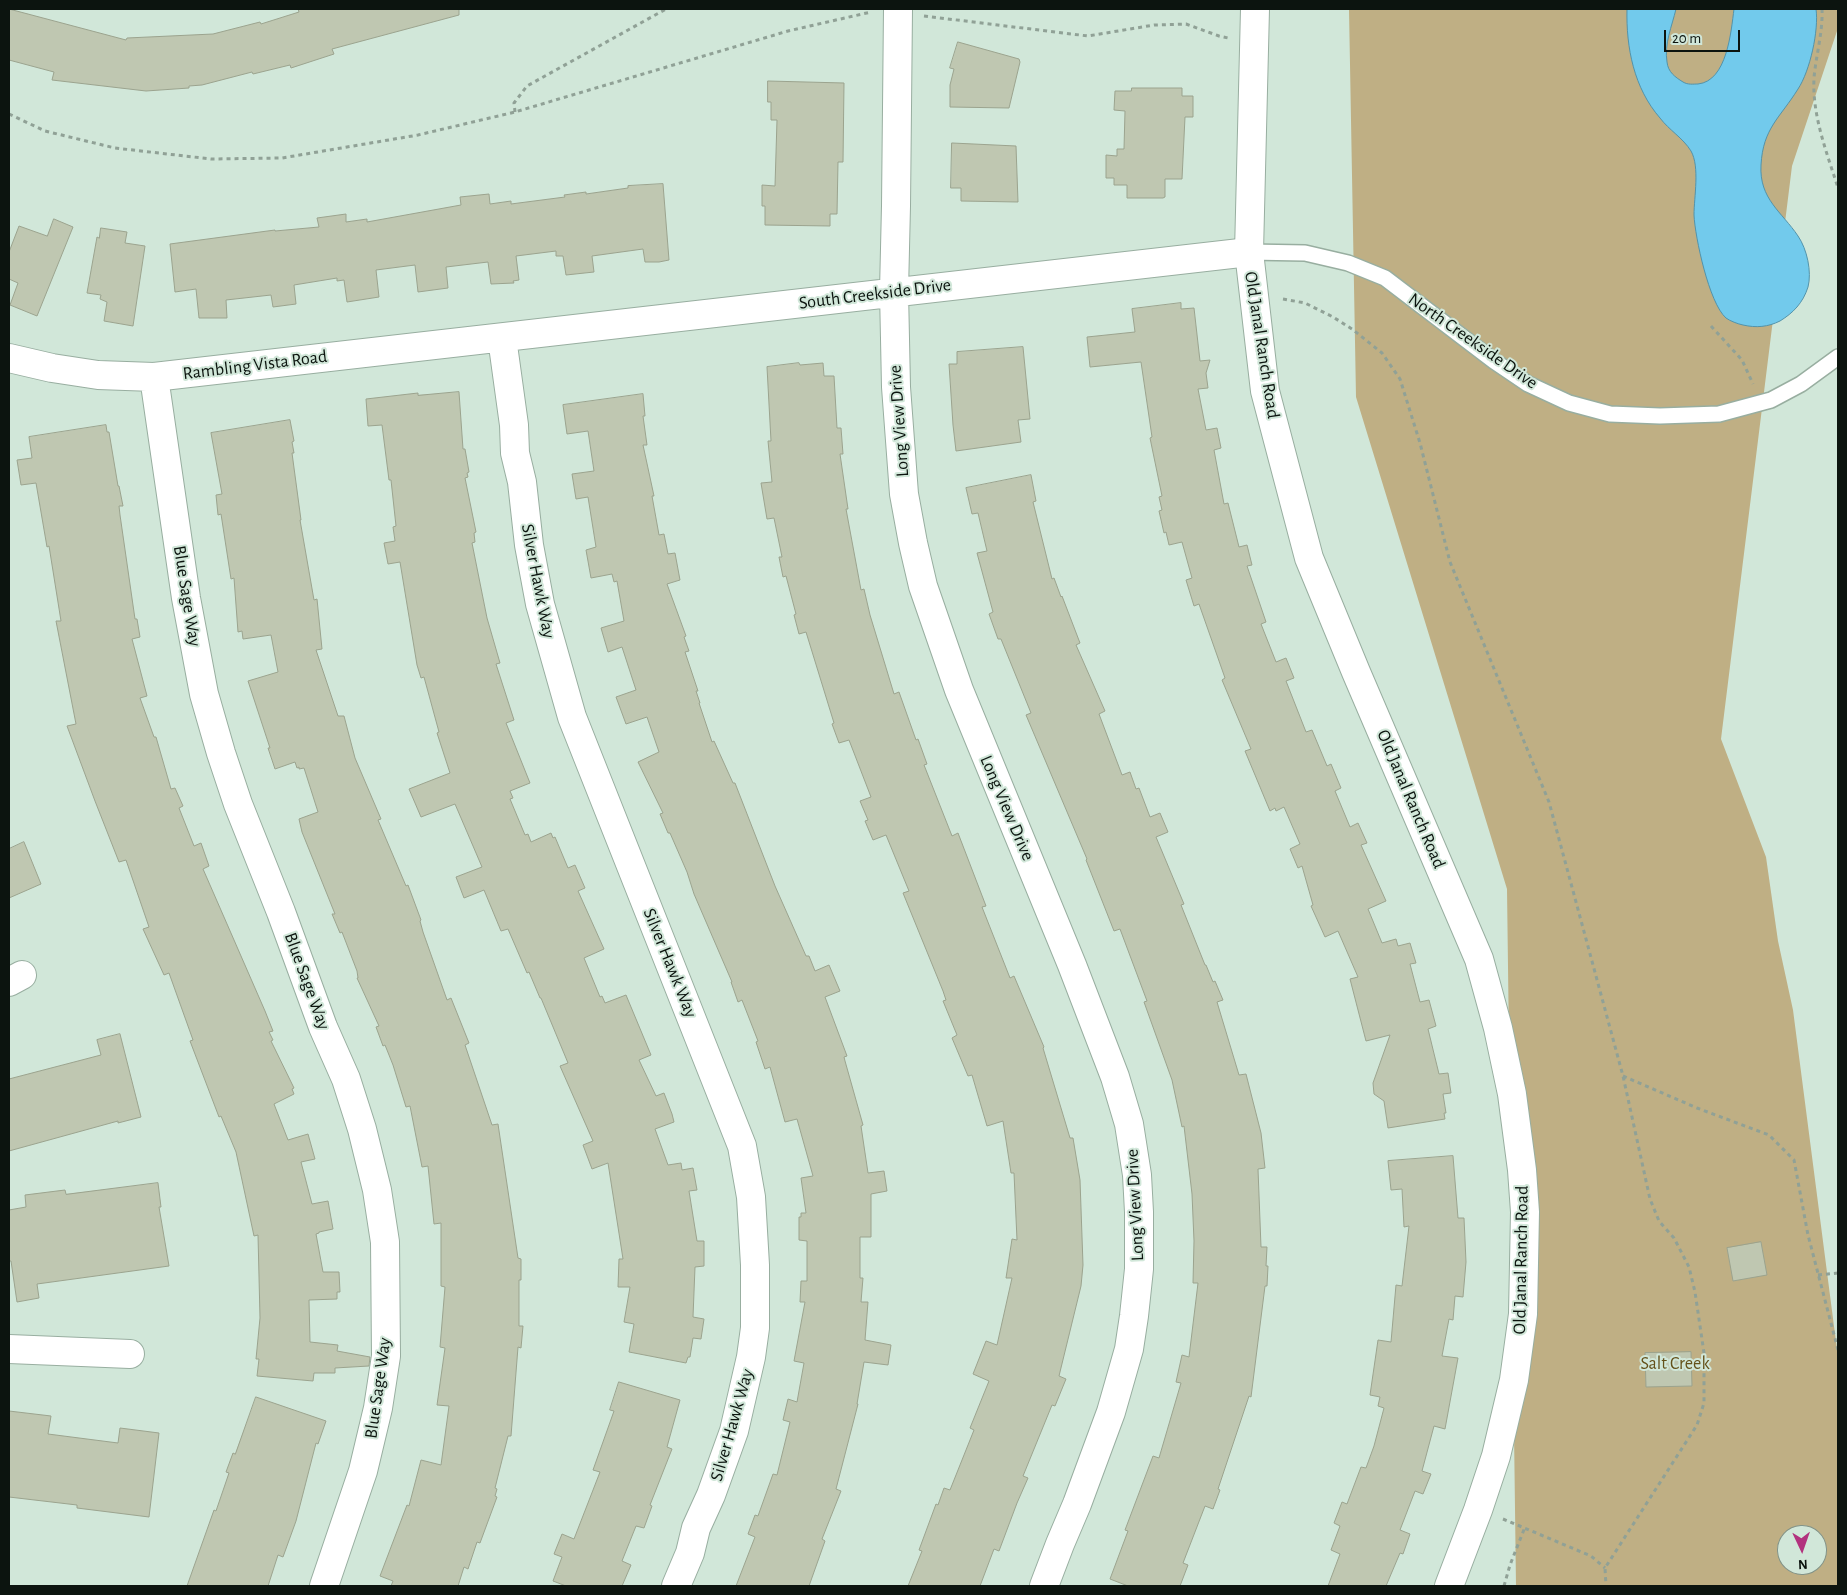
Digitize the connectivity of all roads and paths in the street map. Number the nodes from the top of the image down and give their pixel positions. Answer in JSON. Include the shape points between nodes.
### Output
{"nodes":[{"id":1,"x":666,"y":9,"type":"edge"},
{"id":2,"x":1255,"y":9,"type":"edge"},
{"id":3,"x":1822,"y":9,"type":"edge"},
{"id":4,"x":898,"y":10,"type":"edge"},
{"id":5,"x":1254,"y":41,"type":"junction"},
{"id":6,"x":515,"y":112,"type":"junction"},
{"id":7,"x":9,"y":114,"type":"edge"},
{"id":8,"x":1838,"y":188,"type":"edge"},
{"id":9,"x":1248,"y":252,"type":"junction"},
{"id":10,"x":894,"y":291,"type":"junction"},
{"id":11,"x":1283,"y":299,"type":"dead end"},
{"id":12,"x":1711,"y":326,"type":"dead end"},
{"id":13,"x":502,"y":338,"type":"junction"},
{"id":14,"x":1838,"y":357,"type":"edge"},
{"id":15,"x":9,"y":358,"type":"edge"},
{"id":16,"x":154,"y":377,"type":"junction"},
{"id":17,"x":1756,"y":389,"type":"dead end"},
{"id":18,"x":1623,"y":1076,"type":"junction"},
{"id":19,"x":1838,"y":1273,"type":"edge"},
{"id":20,"x":1818,"y":1274,"type":"junction"},
{"id":21,"x":9,"y":1349,"type":"edge"},
{"id":22,"x":1838,"y":1350,"type":"edge"},
{"id":23,"x":130,"y":1354,"type":"dead end"},
{"id":24,"x":1478,"y":1510,"type":"junction"},
{"id":25,"x":1524,"y":1527,"type":"junction"},
{"id":26,"x":1605,"y":1568,"type":"junction"},
{"id":27,"x":324,"y":1586,"type":"edge"},
{"id":28,"x":676,"y":1586,"type":"edge"},
{"id":29,"x":1044,"y":1586,"type":"edge"},
{"id":30,"x":1450,"y":1586,"type":"edge"},
{"id":31,"x":1504,"y":1586,"type":"edge"},
{"id":32,"x":1606,"y":1586,"type":"edge"}],
"edges":[{"from":1,"to":6,"type":"path","via":[[527,86],[514,102]]},
{"from":2,"to":5,"type":"street","name":"Old Janal Ranch Road"},
{"from":3,"to":8,"type":"path","via":[[1814,79],[1816,109]]},
{"from":4,"to":5,"type":"path","via":[[931,18],[1088,36],[1154,25],[1186,24],[1219,36]]},
{"from":4,"to":6,"type":"path","via":[[872,11],[788,31]]},
{"from":4,"to":10,"type":"street","name":"Long View Drive"},
{"from":5,"to":9,"type":"street","name":"Old Janal Ranch Road"},
{"from":6,"to":7,"type":"path","via":[[418,135],[282,158],[211,159],[115,148],[44,131]]},
{"from":9,"to":10,"type":"street","name":"South Creekside Drive"},
{"from":9,"to":14,"type":"lane","name":"North Creekside Drive","via":[[1305,253],[1348,263],[1386,278],[1528,384],[1569,403],[1610,414],[1719,414],[1771,400],[1801,384]]},
{"from":9,"to":24,"type":"street","name":"Old Janal Ranch Road","via":[[1266,391],[1309,558],[1479,959],[1512,1094],[1525,1212],[1523,1314],[1514,1380],[1496,1456]]},
{"from":10,"to":13,"type":"street","name":"South Creekside Drive"},
{"from":10,"to":29,"type":"street","name":"Long View Drive","via":[[904,494],[923,586],[964,704],[1103,1044],[1129,1124],[1137,1174],[1138,1269],[1129,1349],[1110,1412]]},
{"from":11,"to":18,"type":"path","via":[[1305,303],[1333,316],[1382,353],[1400,379],[1450,562],[1549,802]]},
{"from":12,"to":17,"type":"path","via":[[1742,360]]},
{"from":13,"to":16,"type":"street","name":"Rambling Vista Road"},
{"from":13,"to":28,"type":"street","name":"Silver Hawk Way","via":[[529,545],[553,655],[572,717],[742,1146],[751,1197],[755,1265],[751,1357],[731,1439]]},
{"from":15,"to":16,"type":"street","name":"Rambling Vista Road","via":[[52,368]]},
{"from":16,"to":27,"type":"street","name":"Blue Sage Way","via":[[186,598],[204,694],[238,804],[364,1136],[386,1242],[386,1356],[378,1408],[363,1471]]},
{"from":18,"to":20,"type":"path","via":[[1769,1135],[1794,1160]]},
{"from":18,"to":26,"type":"path","via":[[1653,1208],[1689,1267],[1704,1353],[1704,1403],[1697,1425]]},
{"from":19,"to":20,"type":"path"},
{"from":20,"to":22,"type":"path"},
{"from":21,"to":23,"type":"street"},
{"from":24,"to":25,"type":"path"},
{"from":24,"to":30,"type":"street","name":"Old Janal Ranch Road"},
{"from":25,"to":26,"type":"path","via":[[1591,1556]]},
{"from":25,"to":31,"type":"path"},
{"from":26,"to":32,"type":"path"}]}
